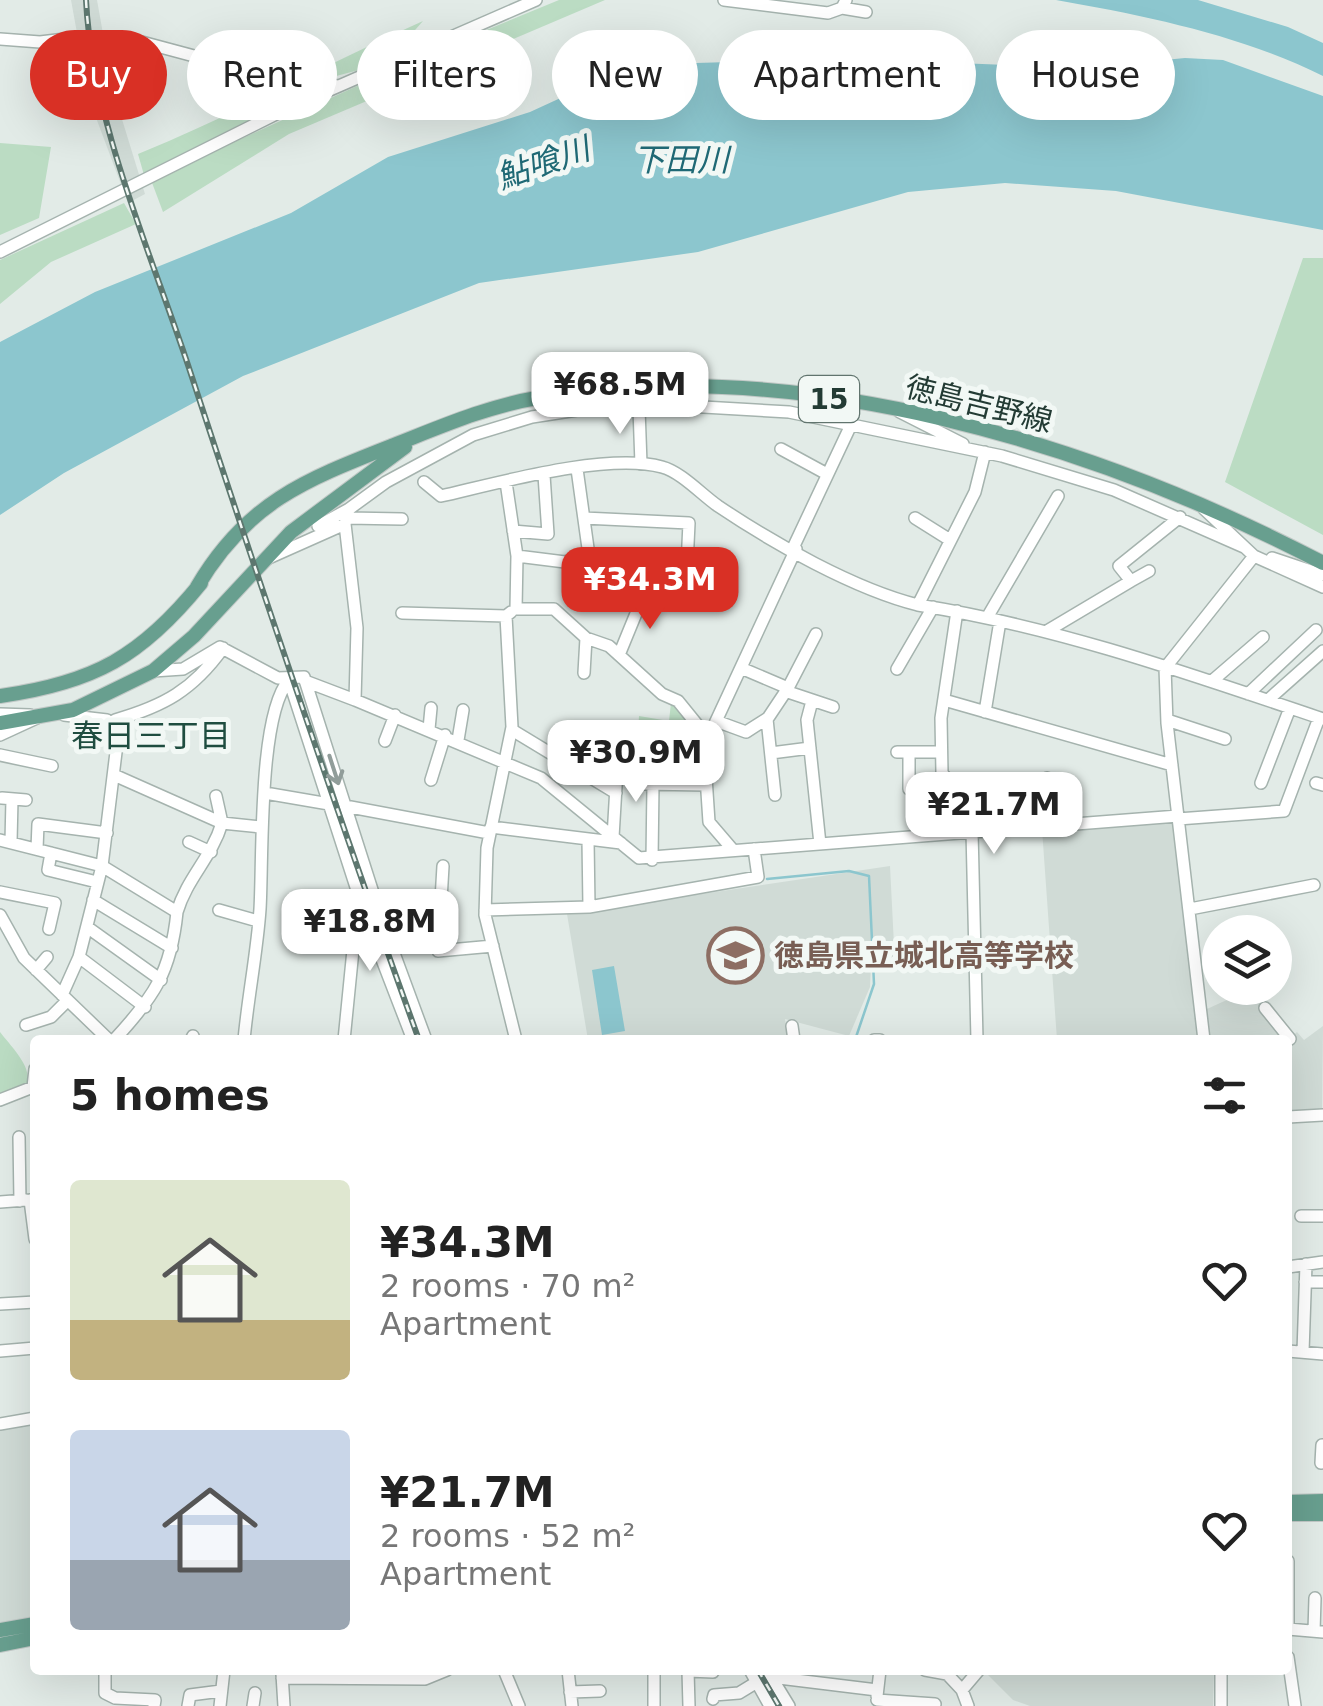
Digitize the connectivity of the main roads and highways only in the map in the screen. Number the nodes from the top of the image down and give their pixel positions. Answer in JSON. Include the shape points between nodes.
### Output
{"nodes":[{"id":1,"x":426,"y":432,"type":"junction"},
{"id":2,"x":1323,"y":563,"type":"edge"},
{"id":3,"x":0,"y":696,"type":"edge"},
{"id":4,"x":0,"y":722,"type":"edge"},
{"id":5,"x":1323,"y":1501,"type":"edge"},
{"id":6,"x":1292,"y":1502,"type":"edge"},
{"id":7,"x":1292,"y":1514,"type":"edge"},
{"id":8,"x":1323,"y":1514,"type":"edge"},
{"id":9,"x":30,"y":1625,"type":"edge"},
{"id":10,"x":0,"y":1630,"type":"edge"},
{"id":11,"x":30,"y":1639,"type":"edge"},
{"id":12,"x":0,"y":1645,"type":"edge"}],
"edges":[{"from":1,"to":2,"type":"main road","name":"徳島吉野線","number":"15","via":[[509,404],[573,392],[781,392],[900,412],[1070,455],[1195,501]]},
{"from":1,"to":3,"type":"main road","name":"徳島吉野線","number":"15","via":[[271,502],[236,530],[160,630],[108,667],[64,685]]},
{"from":1,"to":4,"type":"main road","name":"徳島吉野線","number":"15","via":[[315,511],[153,672],[98,700]]},
{"from":5,"to":6,"type":"main road"},
{"from":7,"to":8,"type":"main road"},
{"from":9,"to":10,"type":"main road"},
{"from":11,"to":12,"type":"main road"}]}
